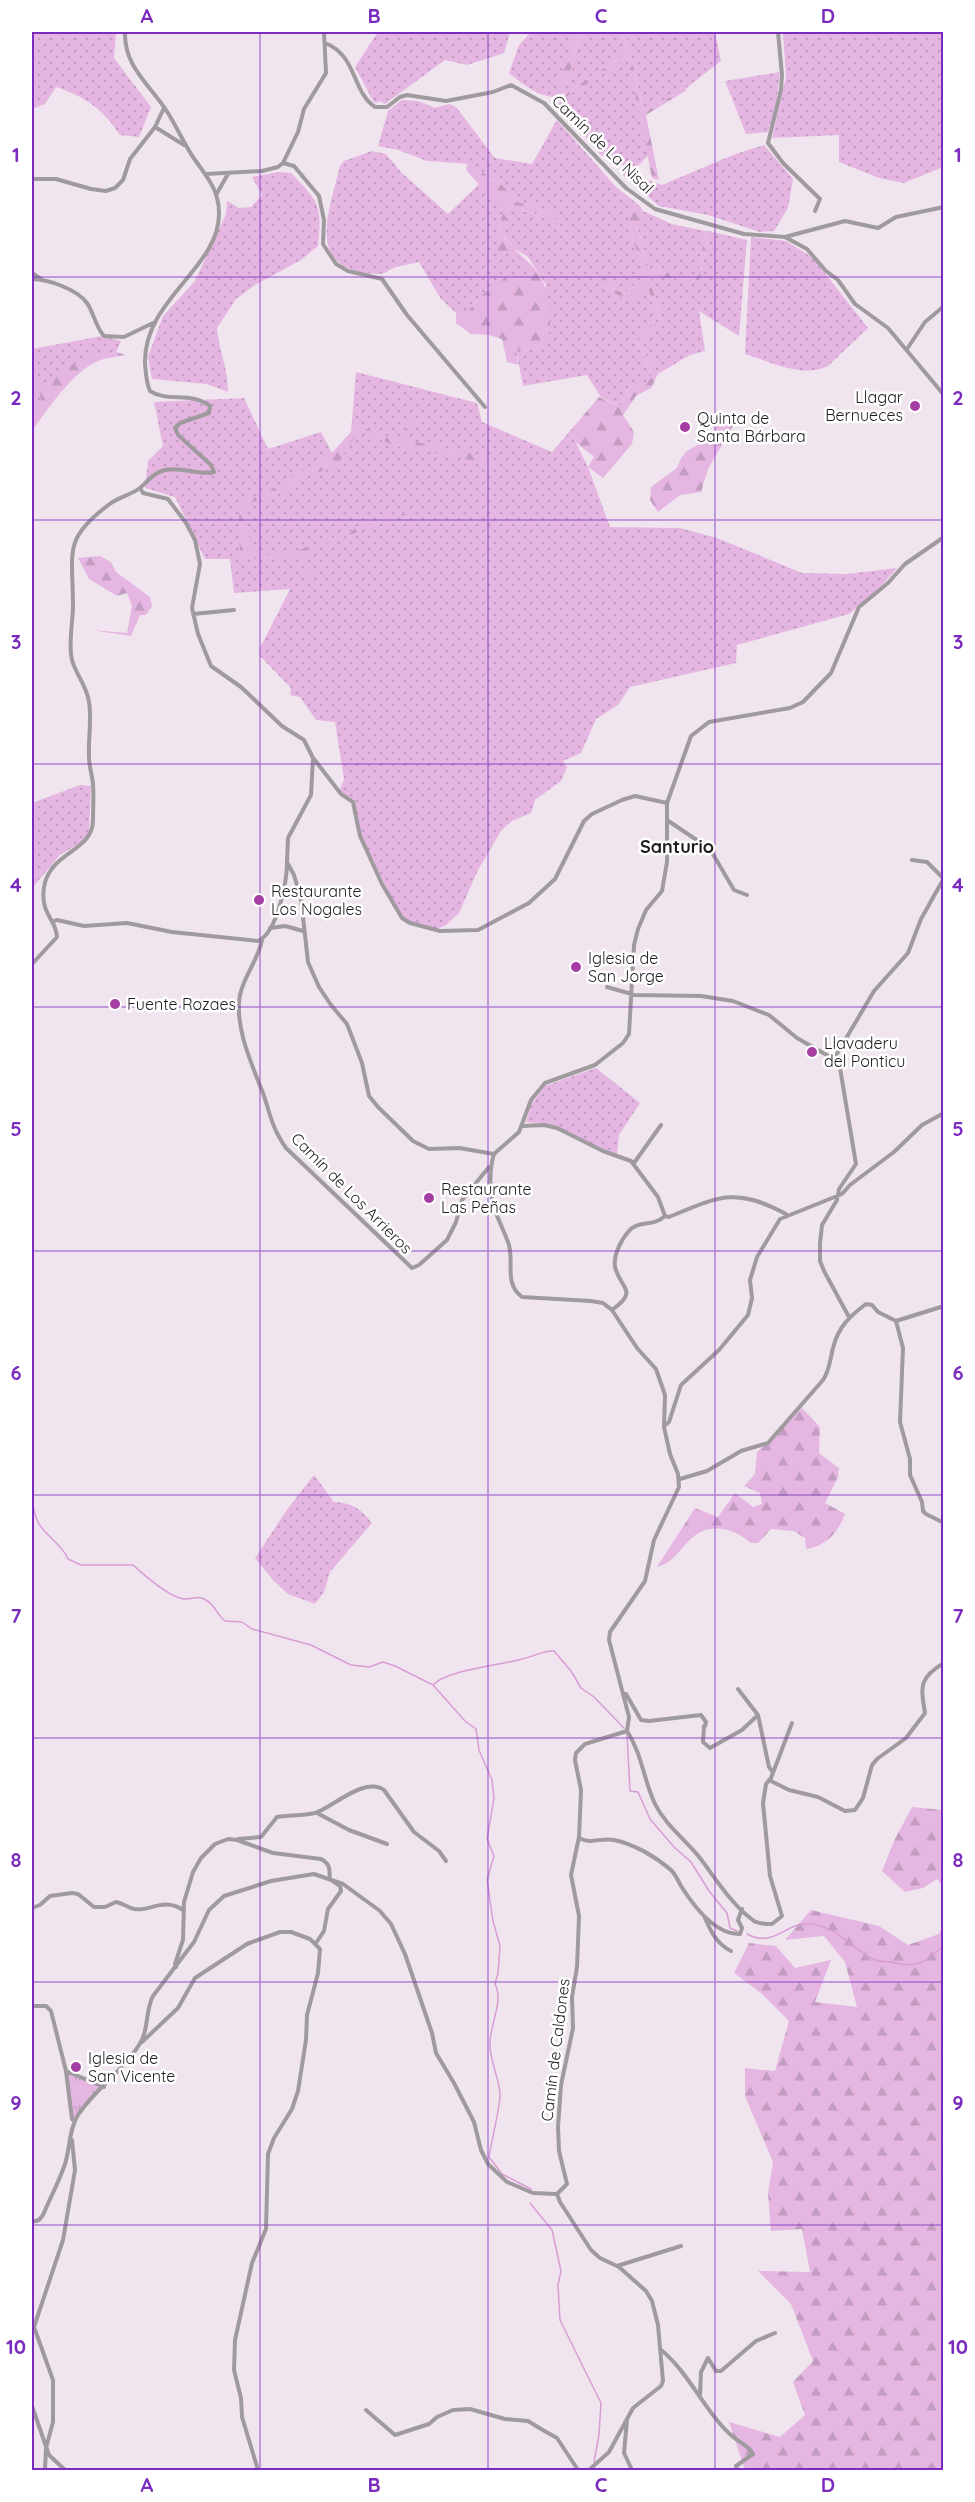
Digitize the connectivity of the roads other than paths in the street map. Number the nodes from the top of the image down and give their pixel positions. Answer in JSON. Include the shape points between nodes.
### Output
{"nodes":[{"id":1,"x":124,"y":32,"type":"edge"},
{"id":2,"x":324,"y":32,"type":"edge"},
{"id":3,"x":778,"y":32,"type":"edge"},
{"id":4,"x":325,"y":43,"type":"junction"},
{"id":5,"x":164,"y":107,"type":"junction"},
{"id":6,"x":155,"y":127,"type":"junction"},
{"id":7,"x":187,"y":147,"type":"junction"},
{"id":8,"x":283,"y":163,"type":"junction"},
{"id":9,"x":206,"y":174,"type":"junction"},
{"id":10,"x":228,"y":174,"type":"junction"},
{"id":11,"x":32,"y":180,"type":"edge"},
{"id":12,"x":217,"y":193,"type":"junction"},
{"id":13,"x":944,"y":207,"type":"edge"},
{"id":14,"x":815,"y":211,"type":"dead end"},
{"id":15,"x":785,"y":237,"type":"junction"},
{"id":16,"x":32,"y":273,"type":"edge"},
{"id":17,"x":32,"y":279,"type":"edge"},
{"id":18,"x":40,"y":279,"type":"junction"},
{"id":19,"x":944,"y":306,"type":"edge"},
{"id":20,"x":153,"y":322,"type":"junction"},
{"id":21,"x":907,"y":349,"type":"junction"},
{"id":22,"x":943,"y":393,"type":"edge"},
{"id":23,"x":485,"y":408,"type":"dead end"},
{"id":24,"x":140,"y":488,"type":"junction"},
{"id":25,"x":944,"y":537,"type":"edge"},
{"id":26,"x":234,"y":610,"type":"dead end"},
{"id":27,"x":193,"y":614,"type":"junction"},
{"id":28,"x":313,"y":758,"type":"junction"},
{"id":29,"x":667,"y":803,"type":"junction"},
{"id":30,"x":667,"y":820,"type":"junction"},
{"id":31,"x":912,"y":860,"type":"dead end"},
{"id":32,"x":287,"y":862,"type":"junction"},
{"id":33,"x":943,"y":878,"type":"edge"},
{"id":34,"x":747,"y":896,"type":"dead end"},
{"id":35,"x":52,"y":922,"type":"junction"},
{"id":36,"x":270,"y":928,"type":"junction"},
{"id":37,"x":303,"y":932,"type":"junction"},
{"id":38,"x":262,"y":940,"type":"junction"},
{"id":39,"x":32,"y":964,"type":"edge"},
{"id":40,"x":607,"y":987,"type":"dead end"},
{"id":41,"x":631,"y":995,"type":"junction"},
{"id":42,"x":835,"y":1058,"type":"junction"},
{"id":43,"x":944,"y":1113,"type":"edge"},
{"id":44,"x":661,"y":1125,"type":"dead end"},
{"id":45,"x":522,"y":1126,"type":"junction"},
{"id":46,"x":494,"y":1154,"type":"junction"},
{"id":47,"x":634,"y":1163,"type":"junction"},
{"id":48,"x":490,"y":1166,"type":"junction"},
{"id":49,"x":837,"y":1196,"type":"junction"},
{"id":50,"x":787,"y":1215,"type":"junction"},
{"id":51,"x":665,"y":1216,"type":"junction"},
{"id":52,"x":944,"y":1306,"type":"edge"},
{"id":53,"x":612,"y":1310,"type":"junction"},
{"id":54,"x":849,"y":1317,"type":"junction"},
{"id":55,"x":896,"y":1321,"type":"junction"},
{"id":56,"x":663,"y":1427,"type":"junction"},
{"id":57,"x":680,"y":1479,"type":"junction"},
{"id":58,"x":944,"y":1523,"type":"edge"},
{"id":59,"x":944,"y":1663,"type":"edge"},
{"id":60,"x":623,"y":1688,"type":"junction"},
{"id":61,"x":738,"y":1689,"type":"dead end"},
{"id":62,"x":758,"y":1714,"type":"junction"},
{"id":63,"x":792,"y":1723,"type":"dead end"},
{"id":64,"x":627,"y":1731,"type":"junction"},
{"id":65,"x":772,"y":1771,"type":"junction"},
{"id":66,"x":769,"y":1780,"type":"junction"},
{"id":67,"x":317,"y":1812,"type":"junction"},
{"id":68,"x":579,"y":1838,"type":"junction"},
{"id":69,"x":228,"y":1839,"type":"junction"},
{"id":70,"x":387,"y":1844,"type":"dead end"},
{"id":71,"x":446,"y":1861,"type":"dead end"},
{"id":72,"x":330,"y":1879,"type":"junction"},
{"id":73,"x":186,"y":1895,"type":"junction"},
{"id":74,"x":174,"y":1905,"type":"junction"},
{"id":75,"x":32,"y":1908,"type":"edge"},
{"id":76,"x":742,"y":1909,"type":"junction"},
{"id":77,"x":183,"y":1910,"type":"junction"},
{"id":78,"x":703,"y":1914,"type":"junction"},
{"id":79,"x":316,"y":1944,"type":"junction"},
{"id":80,"x":731,"y":1951,"type":"dead end"},
{"id":81,"x":177,"y":1968,"type":"junction"},
{"id":82,"x":32,"y":2006,"type":"edge"},
{"id":83,"x":140,"y":2045,"type":"junction"},
{"id":84,"x":66,"y":2071,"type":"junction"},
{"id":85,"x":104,"y":2087,"type":"junction"},
{"id":86,"x":75,"y":2121,"type":"junction"},
{"id":87,"x":72,"y":2136,"type":"junction"},
{"id":88,"x":557,"y":2194,"type":"junction"},
{"id":89,"x":32,"y":2222,"type":"edge"},
{"id":90,"x":681,"y":2246,"type":"dead end"},
{"id":91,"x":616,"y":2266,"type":"junction"},
{"id":92,"x":775,"y":2333,"type":"dead end"},
{"id":93,"x":659,"y":2348,"type":"junction"},
{"id":94,"x":699,"y":2396,"type":"junction"},
{"id":95,"x":32,"y":2406,"type":"edge"},
{"id":96,"x":366,"y":2410,"type":"dead end"},
{"id":97,"x":627,"y":2418,"type":"junction"},
{"id":98,"x":46,"y":2448,"type":"junction"},
{"id":99,"x":736,"y":2468,"type":"edge"},
{"id":100,"x":45,"y":2470,"type":"edge"},
{"id":101,"x":65,"y":2470,"type":"edge"},
{"id":102,"x":258,"y":2470,"type":"edge"},
{"id":103,"x":578,"y":2470,"type":"edge"},
{"id":104,"x":589,"y":2470,"type":"edge"},
{"id":105,"x":633,"y":2470,"type":"edge"}],
"edges":[{"from":1,"to":5,"type":"street","via":[[134,70]]},
{"from":2,"to":4,"type":"street"},
{"from":3,"to":14,"type":"street","via":[[781,90],[768,143],[820,199]]},
{"from":4,"to":8,"type":"street","via":[[324,77],[304,109]]},
{"from":4,"to":15,"type":"street","name":"Camín de La Nisal","via":[[346,59],[375,107],[387,107],[407,95],[446,101],[512,85],[544,103],[626,188],[655,209],[744,234]]},
{"from":5,"to":6,"type":"street"},
{"from":5,"to":7,"type":"street"},
{"from":6,"to":7,"type":"street"},
{"from":6,"to":11,"type":"street","via":[[130,159],[116,188],[99,190],[56,179]]},
{"from":7,"to":9,"type":"street"},
{"from":8,"to":10,"type":"street","via":[[262,171]]},
{"from":8,"to":23,"type":"street","via":[[294,166],[319,196],[323,244],[336,264],[382,279]]},
{"from":9,"to":10,"type":"street"},
{"from":9,"to":12,"type":"street"},
{"from":10,"to":12,"type":"street"},
{"from":12,"to":20,"type":"street","via":[[219,221],[210,246]]},
{"from":13,"to":15,"type":"street","via":[[896,217],[878,228],[845,221]]},
{"from":15,"to":21,"type":"street","name":"Camín de La Nisal","via":[[812,253],[855,303],[879,320]]},
{"from":16,"to":18,"type":"street"},
{"from":17,"to":18,"type":"street"},
{"from":18,"to":20,"type":"street","via":[[54,282],[84,299],[104,336],[124,337]]},
{"from":19,"to":21,"type":"street","via":[[925,322]]},
{"from":20,"to":24,"type":"street","via":[[145,349],[148,386],[154,394],[194,397],[210,406],[206,416],[175,428],[212,465],[214,472],[164,470]]},
{"from":21,"to":22,"type":"street","name":"Camín de La Nisal"},
{"from":24,"to":27,"type":"street","via":[[143,493],[168,500],[195,540],[200,564]]},
{"from":24,"to":35,"type":"street","via":[[112,502],[93,518],[71,551],[71,655],[86,686],[90,705],[93,825],[88,840],[61,858],[47,876],[44,909]]},
{"from":25,"to":29,"type":"street","via":[[905,564],[859,608],[831,673],[807,699],[790,708],[715,720],[696,730]]},
{"from":26,"to":27,"type":"street"},
{"from":27,"to":28,"type":"street","via":[[211,666],[304,740]]},
{"from":28,"to":29,"type":"street","via":[[341,794],[353,802],[360,836],[402,918],[435,930],[478,930],[529,903],[555,879],[584,821],[592,814],[635,796]]},
{"from":28,"to":32,"type":"street","via":[[311,795],[288,838]]},
{"from":29,"to":30,"type":"street"},
{"from":30,"to":34,"type":"street","via":[[710,849],[734,890]]},
{"from":30,"to":41,"type":"street","via":[[665,880],[638,929]]},
{"from":31,"to":33,"type":"street","via":[[927,862]]},
{"from":32,"to":36,"type":"street","via":[[285,892]]},
{"from":32,"to":37,"type":"street","via":[[301,899]]},
{"from":33,"to":42,"type":"street","via":[[908,953],[874,991]]},
{"from":35,"to":38,"type":"street","via":[[84,926],[127,923],[172,932]]},
{"from":35,"to":39,"type":"street","via":[[56,940]]},
{"from":36,"to":37,"type":"street","via":[[292,927]]},
{"from":36,"to":38,"type":"street"},
{"from":37,"to":46,"type":"street","via":[[313,976],[347,1024],[369,1096],[378,1107],[413,1141],[429,1149],[459,1148]]},
{"from":38,"to":48,"type":"street","name":"Camín de Los Arrieros","via":[[259,956],[241,992],[239,1013],[249,1060],[273,1128],[286,1148],[412,1268],[447,1240],[462,1200]]},
{"from":40,"to":41,"type":"street"},
{"from":41,"to":42,"type":"street","via":[[725,998],[769,1015],[797,1038]]},
{"from":41,"to":45,"type":"street","via":[[630,1030],[623,1043],[595,1065],[544,1083],[531,1100]]},
{"from":42,"to":49,"type":"street","via":[[841,1065],[857,1160]]},
{"from":43,"to":49,"type":"street","via":[[922,1125],[886,1160]]},
{"from":44,"to":47,"type":"street"},
{"from":45,"to":46,"type":"street"},
{"from":45,"to":47,"type":"street","via":[[557,1128]]},
{"from":46,"to":48,"type":"street"},
{"from":47,"to":51,"type":"street","via":[[658,1197]]},
{"from":48,"to":53,"type":"street","via":[[493,1204],[509,1245],[514,1292],[522,1297],[603,1303]]},
{"from":49,"to":50,"type":"street"},
{"from":49,"to":54,"type":"street","via":[[822,1225],[820,1261]]},
{"from":50,"to":51,"type":"street","via":[[742,1196],[708,1201]]},
{"from":50,"to":56,"type":"street","via":[[775,1225],[757,1257],[750,1280],[752,1298],[748,1315],[719,1350],[681,1385],[669,1422]]},
{"from":51,"to":53,"type":"street","via":[[654,1224],[632,1226],[623,1239],[615,1266],[627,1294]]},
{"from":52,"to":55,"type":"street"},
{"from":53,"to":56,"type":"street","via":[[656,1369],[665,1395]]},
{"from":54,"to":55,"type":"street","via":[[869,1304]]},
{"from":54,"to":57,"type":"street","via":[[837,1334],[826,1375],[768,1443]]},
{"from":55,"to":58,"type":"street","via":[[903,1359],[900,1422],[910,1475],[923,1510]]},
{"from":56,"to":57,"type":"street"},
{"from":57,"to":60,"type":"street","via":[[674,1501],[654,1540],[645,1581],[610,1632]]},
{"from":59,"to":66,"type":"street","via":[[927,1677],[921,1688],[925,1713],[906,1738],[877,1759],[855,1810],[846,1811]]},
{"from":60,"to":62,"type":"street","via":[[640,1719],[700,1715],[706,1722],[703,1742],[710,1748],[742,1730]]},
{"from":60,"to":64,"type":"street","via":[[629,1717]]},
{"from":61,"to":62,"type":"street"},
{"from":62,"to":65,"type":"street"},
{"from":63,"to":65,"type":"street"},
{"from":64,"to":68,"type":"street","name":"Camín de Caldones","via":[[585,1744],[576,1753],[581,1790]]},
{"from":64,"to":76,"type":"street","via":[[663,1817]]},
{"from":65,"to":66,"type":"street"},
{"from":66,"to":76,"type":"street","via":[[763,1803],[770,1876],[782,1916],[772,1924],[755,1922]]},
{"from":67,"to":69,"type":"street","via":[[277,1817],[261,1838]]},
{"from":67,"to":70,"type":"street"},
{"from":67,"to":71,"type":"street","via":[[365,1788],[381,1787],[414,1832]]},
{"from":68,"to":78,"type":"street","via":[[589,1842],[615,1840],[648,1854],[671,1870]]},
{"from":68,"to":88,"type":"street","name":"Camín de Caldones","via":[[571,1875],[579,1916],[573,2028],[561,2085],[558,2127],[567,2184]]},
{"from":69,"to":72,"type":"street","via":[[273,1853],[321,1859],[331,1868]]},
{"from":69,"to":73,"type":"street","via":[[215,1844],[201,1858]]},
{"from":72,"to":79,"type":"street","via":[[341,1891],[328,1909],[324,1931]]},
{"from":72,"to":81,"type":"street","via":[[314,1874],[271,1881],[224,1896],[210,1910]]},
{"from":72,"to":88,"type":"street","via":[[356,1892],[391,1924],[405,1954],[436,2053],[474,2122],[488,2164],[507,2182],[533,2193]]},
{"from":73,"to":74,"type":"street"},
{"from":73,"to":77,"type":"street"},
{"from":74,"to":75,"type":"street","via":[[136,1910],[116,1902],[94,1907],[72,1893],[50,1896]]},
{"from":74,"to":77,"type":"street"},
{"from":76,"to":78,"type":"street","via":[[738,1920],[740,1934],[727,1932]]},
{"from":77,"to":81,"type":"street","via":[[184,1935]]},
{"from":78,"to":80,"type":"street","via":[[712,1934]]},
{"from":79,"to":83,"type":"street","via":[[291,1932],[247,1944],[195,1978],[178,2008]]},
{"from":79,"to":102,"type":"street","via":[[321,1952],[308,2006],[297,2091],[292,2109],[267,2154],[266,2229],[252,2263],[235,2340],[234,2370],[242,2417]]},
{"from":81,"to":83,"type":"street","via":[[149,2004]]},
{"from":82,"to":84,"type":"street","via":[[50,2009]]},
{"from":83,"to":85,"type":"street"},
{"from":84,"to":85,"type":"street"},
{"from":84,"to":86,"type":"street"},
{"from":85,"to":86,"type":"street"},
{"from":86,"to":87,"type":"street"},
{"from":87,"to":89,"type":"street","via":[[66,2163],[43,2215]]},
{"from":87,"to":98,"type":"street","via":[[75,2170],[63,2240],[34,2327],[53,2380],[53,2422]]},
{"from":88,"to":91,"type":"street","via":[[591,2250]]},
{"from":90,"to":91,"type":"street"},
{"from":91,"to":93,"type":"street","via":[[652,2301]]},
{"from":92,"to":94,"type":"street","via":[[756,2341],[721,2371],[716,2371],[708,2358],[701,2372]]},
{"from":93,"to":94,"type":"street"},
{"from":93,"to":97,"type":"street","via":[[661,2386],[633,2408]]},
{"from":94,"to":99,"type":"street","via":[[729,2433],[750,2448],[753,2454]]},
{"from":95,"to":98,"type":"street"},
{"from":96,"to":103,"type":"street","via":[[395,2435],[429,2424],[453,2410],[470,2409],[528,2421],[557,2438]]},
{"from":97,"to":104,"type":"street","via":[[609,2452]]},
{"from":97,"to":105,"type":"street","via":[[624,2453]]},
{"from":98,"to":100,"type":"street"},
{"from":98,"to":101,"type":"street"}]}
